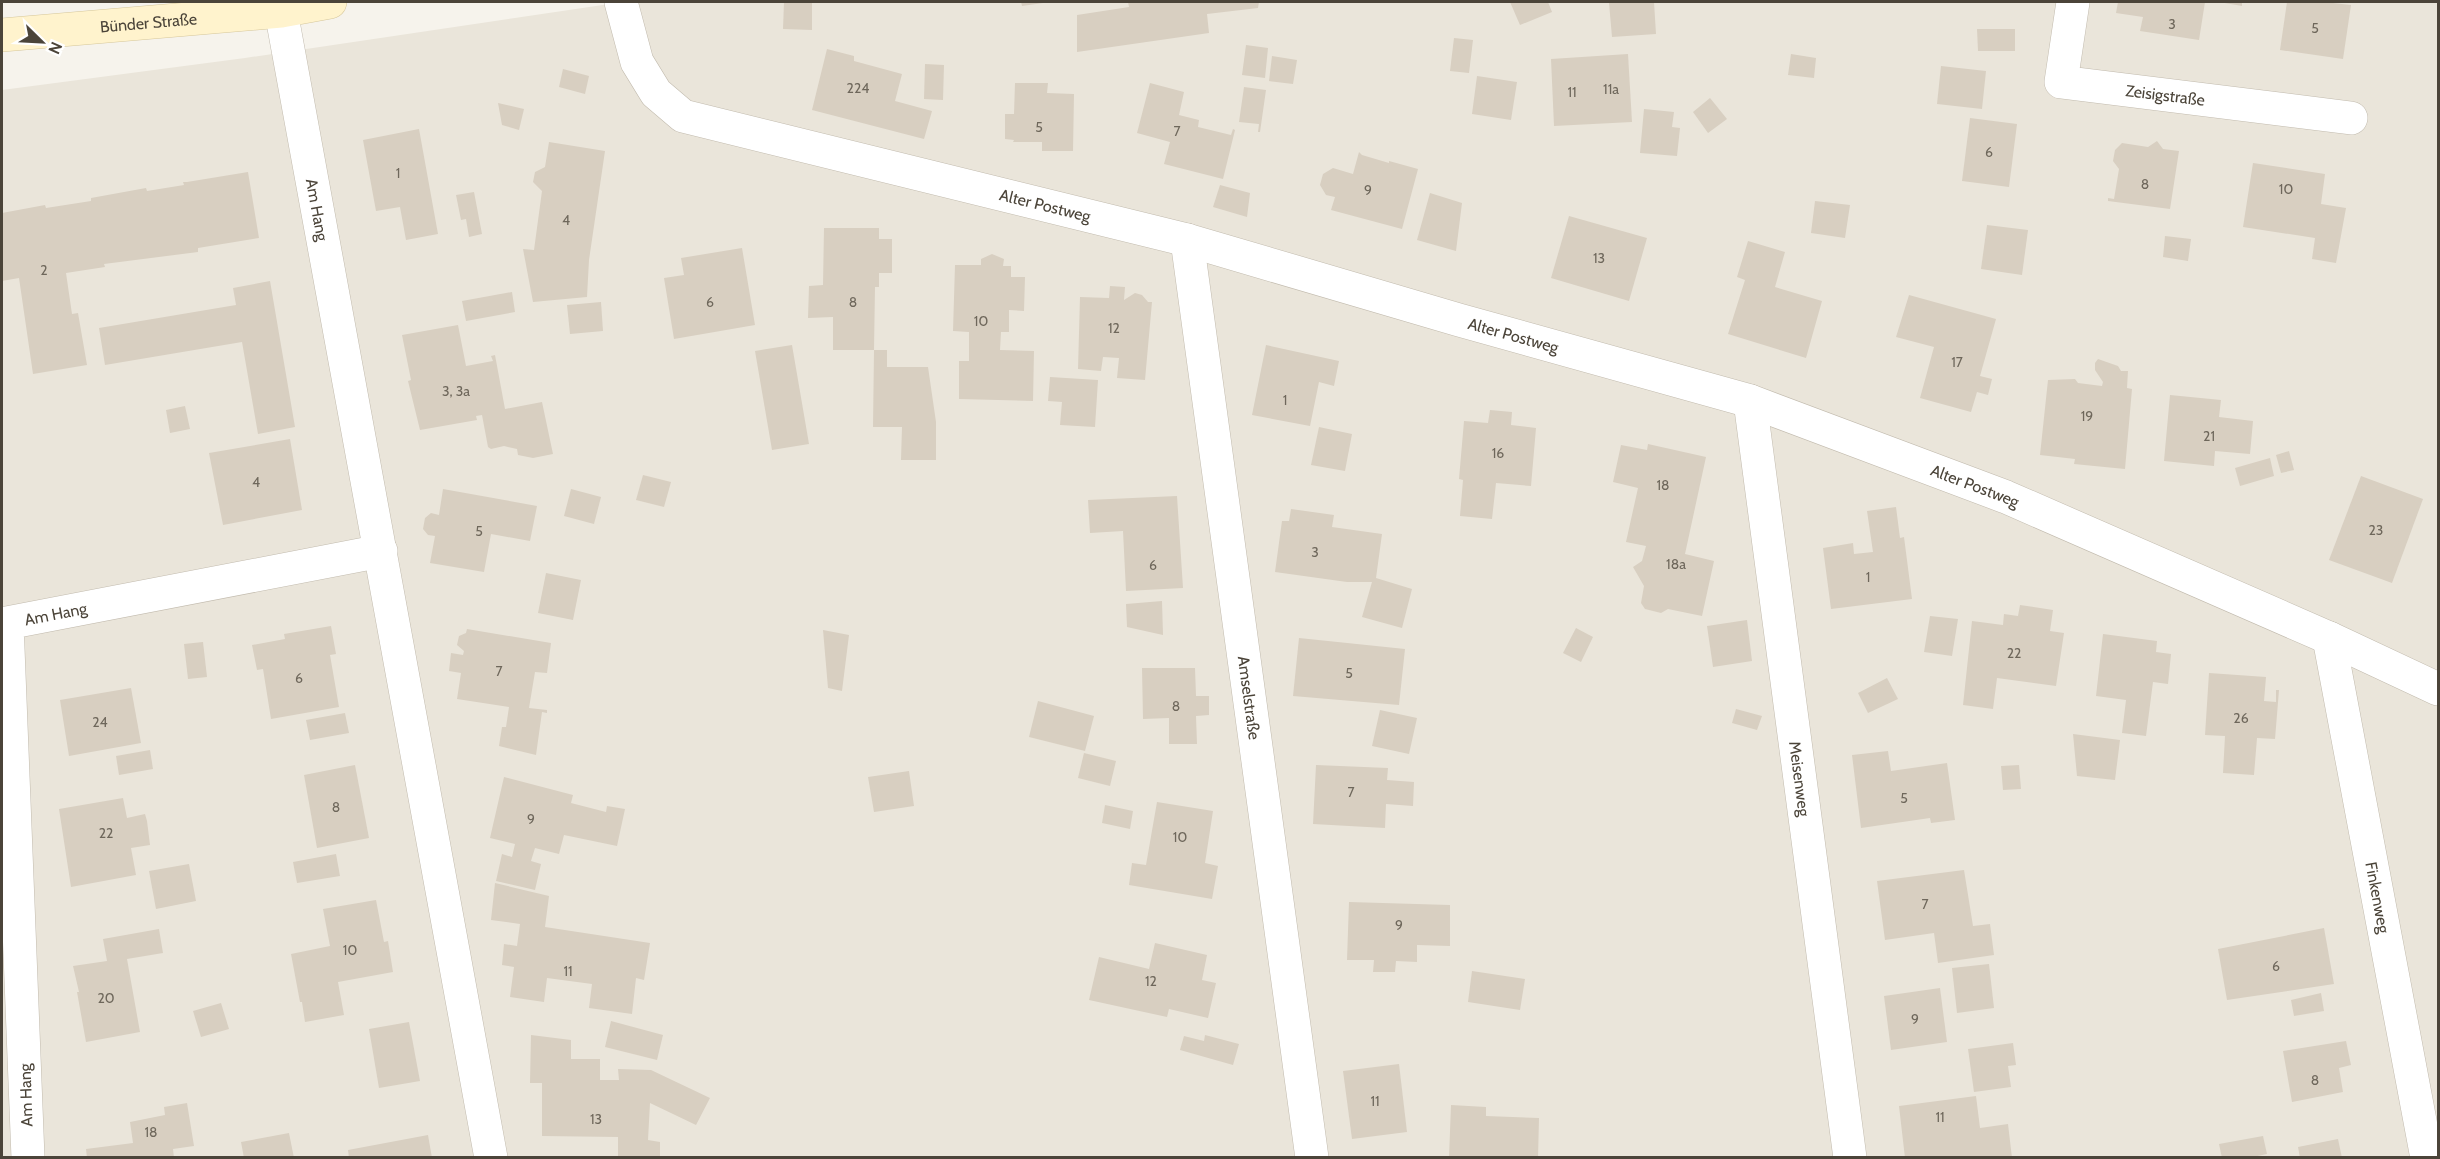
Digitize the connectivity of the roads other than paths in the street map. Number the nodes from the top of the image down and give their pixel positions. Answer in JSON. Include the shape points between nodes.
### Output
{"nodes":[{"id":1,"x":330,"y":2,"type":"edge"},
{"id":2,"x":621,"y":2,"type":"edge"},
{"id":3,"x":2073,"y":2,"type":"edge"},
{"id":4,"x":281,"y":11,"type":"junction"},
{"id":5,"x":2,"y":35,"type":"edge"},
{"id":6,"x":2350,"y":118,"type":"dead end"},
{"id":7,"x":1187,"y":240,"type":"junction"},
{"id":8,"x":1750,"y":401,"type":"junction"},
{"id":9,"x":381,"y":551,"type":"junction"},
{"id":10,"x":2329,"y":638,"type":"junction"},
{"id":11,"x":2439,"y":689,"type":"edge"},
{"id":12,"x":28,"y":1158,"type":"edge"},
{"id":13,"x":491,"y":1158,"type":"edge"},
{"id":14,"x":1312,"y":1158,"type":"edge"},
{"id":15,"x":1850,"y":1158,"type":"edge"},
{"id":16,"x":2427,"y":1158,"type":"edge"}],
"edges":[{"from":1,"to":4,"type":"main road","name":"Bünder Straße"},
{"from":2,"to":7,"type":"street","name":"Alter Postweg","via":[[637,62],[656,93],[683,116]]},
{"from":3,"to":6,"type":"street","name":"Zeisigstraße","via":[[2061,82]]},
{"from":4,"to":5,"type":"main road","name":"Bünder Straße"},
{"from":4,"to":9,"type":"street","name":"Am Hang"},
{"from":7,"to":8,"type":"street","name":"Alter Postweg"},
{"from":7,"to":14,"type":"street","name":"Amselstraße"},
{"from":8,"to":10,"type":"street","name":"Alter Postweg","via":[[2006,497]]},
{"from":8,"to":15,"type":"street","name":"Meisenweg"},
{"from":9,"to":12,"type":"street","name":"Am Hang","via":[[7,623]]},
{"from":9,"to":13,"type":"street","name":"Am Hang"},
{"from":10,"to":11,"type":"street","name":"Alter Postweg"},
{"from":10,"to":16,"type":"street","name":"Finkenweg"}]}
